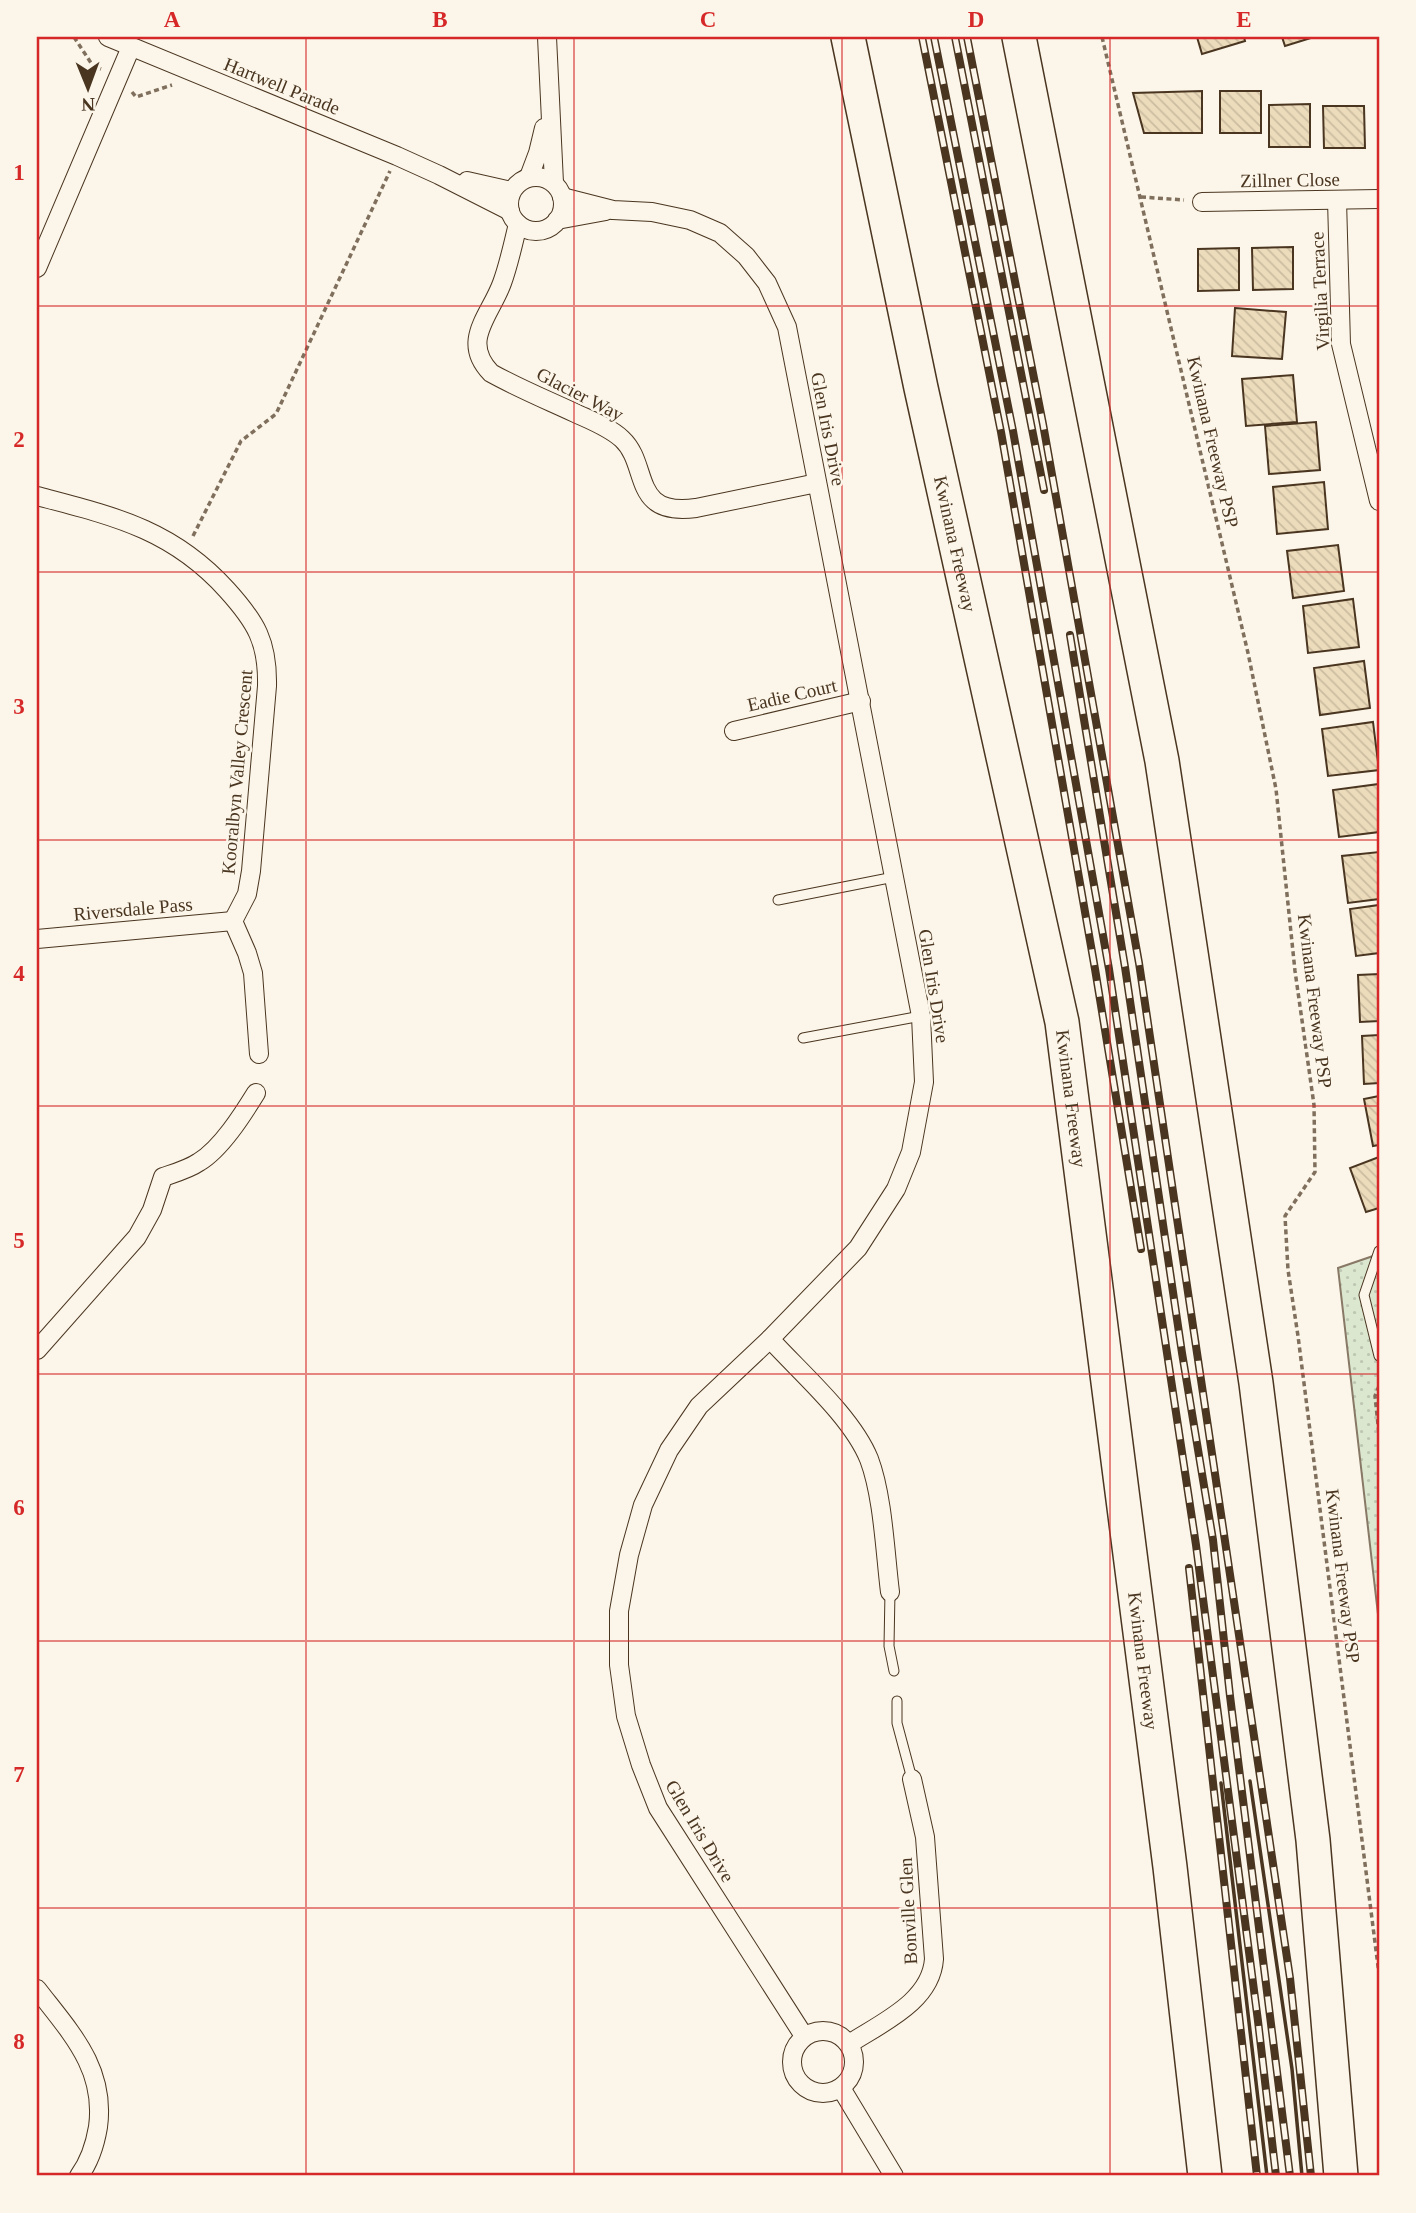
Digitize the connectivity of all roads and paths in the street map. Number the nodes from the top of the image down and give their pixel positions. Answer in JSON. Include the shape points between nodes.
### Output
{"nodes":[{"id":1,"x":74,"y":37,"type":"edge"},
{"id":2,"x":108,"y":37,"type":"edge"},
{"id":3,"x":547,"y":37,"type":"edge"},
{"id":4,"x":836,"y":37,"type":"edge"},
{"id":5,"x":848,"y":37,"type":"edge"},
{"id":6,"x":1019,"y":37,"type":"edge"},
{"id":7,"x":1102,"y":37,"type":"edge"},
{"id":8,"x":131,"y":47,"type":"junction"},
{"id":9,"x":101,"y":69,"type":"dead end"},
{"id":10,"x":549,"y":108,"type":"junction"},
{"id":11,"x":397,"y":156,"type":"junction"},
{"id":12,"x":439,"y":175,"type":"junction"},
{"id":13,"x":529,"y":177,"type":"junction"},
{"id":14,"x":558,"y":190,"type":"junction"},
{"id":15,"x":512,"y":191,"type":"junction"},
{"id":16,"x":1141,"y":197,"type":"junction"},
{"id":17,"x":1379,"y":199,"type":"edge"},
{"id":18,"x":1337,"y":200,"type":"junction"},
{"id":19,"x":1202,"y":202,"type":"joint"},
{"id":20,"x":613,"y":210,"type":"junction"},
{"id":21,"x":514,"y":218,"type":"junction"},
{"id":22,"x":550,"y":225,"type":"junction"},
{"id":23,"x":509,"y":263,"type":"junction"},
{"id":24,"x":37,"y":268,"type":"edge"},
{"id":25,"x":921,"y":388,"type":"junction"},
{"id":26,"x":1376,"y":474,"type":"edge"},
{"id":27,"x":817,"y":483,"type":"junction"},
{"id":28,"x":37,"y":496,"type":"edge"},
{"id":29,"x":1379,"y":501,"type":"edge"},
{"id":30,"x":186,"y":551,"type":"junction"},
{"id":31,"x":861,"y":701,"type":"junction"},
{"id":32,"x":734,"y":731,"type":"dead end"},
{"id":33,"x":894,"y":877,"type":"junction"},
{"id":34,"x":778,"y":900,"type":"dead end"},
{"id":35,"x":233,"y":921,"type":"junction"},
{"id":36,"x":37,"y":939,"type":"edge"},
{"id":37,"x":921,"y":1016,"type":"junction"},
{"id":38,"x":803,"y":1038,"type":"dead end"},
{"id":39,"x":259,"y":1054,"type":"dead end"},
{"id":40,"x":256,"y":1093,"type":"dead end"},
{"id":41,"x":1379,"y":1251,"type":"edge"},
{"id":42,"x":770,"y":1339,"type":"junction"},
{"id":43,"x":37,"y":1350,"type":"edge"},
{"id":44,"x":1379,"y":1356,"type":"edge"},
{"id":45,"x":1379,"y":1386,"type":"edge"},
{"id":46,"x":1379,"y":1434,"type":"edge"},
{"id":47,"x":890,"y":1592,"type":"joint"},
{"id":48,"x":894,"y":1671,"type":"dead end"},
{"id":49,"x":897,"y":1701,"type":"dead end"},
{"id":50,"x":912,"y":1779,"type":"joint"},
{"id":51,"x":1379,"y":1974,"type":"edge"},
{"id":52,"x":37,"y":1989,"type":"edge"},
{"id":53,"x":804,"y":2036,"type":"junction"},
{"id":54,"x":849,"y":2044,"type":"junction"},
{"id":55,"x":841,"y":2088,"type":"junction"},
{"id":56,"x":79,"y":2176,"type":"edge"},
{"id":57,"x":894,"y":2176,"type":"edge"},
{"id":58,"x":1205,"y":2176,"type":"edge"},
{"id":59,"x":1341,"y":2176,"type":"edge"}],
"edges":[{"from":1,"to":9,"type":"path","via":[[93,66]]},
{"from":2,"to":8,"type":"street","name":"Hartwell Parade"},
{"from":3,"to":10,"type":"street"},
{"from":4,"to":25,"type":"highway"},
{"from":5,"to":25,"type":"highway","name":"Kwinana Freeway"},
{"from":6,"to":59,"type":"highway","via":[[1162,761],[1256,1383],[1313,1840]]},
{"from":7,"to":16,"type":"path","name":"Kwinana Freeway PSP"},
{"from":8,"to":11,"type":"street","name":"Hartwell Parade"},
{"from":8,"to":24,"type":"street"},
{"from":10,"to":13,"type":"street"},
{"from":10,"to":14,"type":"street"},
{"from":11,"to":12,"type":"street","name":"Hartwell Parade"},
{"from":11,"to":30,"type":"path","via":[[276,414],[241,441]]},
{"from":12,"to":15,"type":"street","name":"Hartwell Parade"},
{"from":12,"to":21,"type":"street","name":"Hartwell Parade"},
{"from":13,"to":14,"type":"street","via":[[538,177]]},
{"from":13,"to":15,"type":"street"},
{"from":14,"to":20,"type":"street"},
{"from":14,"to":22,"type":"street","via":[[561,213]]},
{"from":15,"to":21,"type":"street","via":[[509,201]]},
{"from":16,"to":19,"type":"path"},
{"from":16,"to":51,"type":"path","name":"Kwinana Freeway PSP","via":[[1276,789],[1314,1105],[1315,1172],[1285,1216],[1288,1270]]},
{"from":17,"to":18,"type":"street","name":"Zillner Close"},
{"from":18,"to":19,"type":"street","name":"Zillner Close"},
{"from":18,"to":26,"type":"street","name":"Virgilia Terrace","via":[[1341,344]]},
{"from":20,"to":22,"type":"street"},
{"from":20,"to":27,"type":"street","name":"Glen Iris Drive","via":[[690,220],[720,233],[767,283],[787,327]]},
{"from":21,"to":22,"type":"street","via":[[525,229]]},
{"from":21,"to":23,"type":"street","name":"Glacier Way"},
{"from":22,"to":23,"type":"street","name":"Glacier Way"},
{"from":23,"to":27,"type":"street","name":"Glacier Way","via":[[480,329],[480,360],[491,373],[621,438],[652,497],[681,510]]},
{"from":25,"to":58,"type":"highway","name":"Kwinana Freeway","via":[[1062,1022]]},
{"from":26,"to":29,"type":"street","name":"Virgilia Terrace"},
{"from":27,"to":31,"type":"street","name":"Glen Iris Drive"},
{"from":28,"to":30,"type":"street","name":"Kooralbyn Valley Crescent","via":[[149,530]]},
{"from":30,"to":35,"type":"street","name":"Kooralbyn Valley Crescent","via":[[250,615],[268,663],[251,871],[247,894]]},
{"from":31,"to":32,"type":"street","name":"Eadie Court"},
{"from":31,"to":33,"type":"street","name":"Glen Iris Drive"},
{"from":33,"to":34,"type":"lane"},
{"from":33,"to":37,"type":"street","name":"Glen Iris Drive"},
{"from":35,"to":36,"type":"street","name":"Riversdale Pass"},
{"from":35,"to":39,"type":"street","via":[[253,973]]},
{"from":37,"to":38,"type":"lane"},
{"from":37,"to":42,"type":"street","name":"Glen Iris Drive","via":[[924,1082],[911,1152],[896,1189],[858,1248]]},
{"from":40,"to":43,"type":"street","via":[[214,1150],[200,1162],[163,1177],[137,1237]]},
{"from":41,"to":44,"type":"lane","via":[[1364,1295]]},
{"from":42,"to":47,"type":"street","via":[[849,1424],[864,1450],[875,1479]]},
{"from":42,"to":53,"type":"street","name":"Glen Iris Drive","via":[[699,1406],[654,1478],[629,1555],[619,1611],[619,1665],[626,1716],[658,1808]]},
{"from":45,"to":46,"type":"path","via":[[1375,1396]]},
{"from":47,"to":48,"type":"lane","via":[[889,1646]]},
{"from":49,"to":50,"type":"lane","via":[[897,1723]]},
{"from":50,"to":54,"type":"street","name":"Bonville Glen","via":[[925,1837],[932,1973],[911,2003]]},
{"from":52,"to":56,"type":"street","via":[[90,2063],[97,2085],[96,2141]]},
{"from":53,"to":54,"type":"street","via":[[828,2031]]},
{"from":53,"to":55,"type":"street","via":[[791,2057],[796,2081],[817,2094]]},
{"from":54,"to":55,"type":"street","via":[[854,2068]]},
{"from":55,"to":57,"type":"street"}]}
